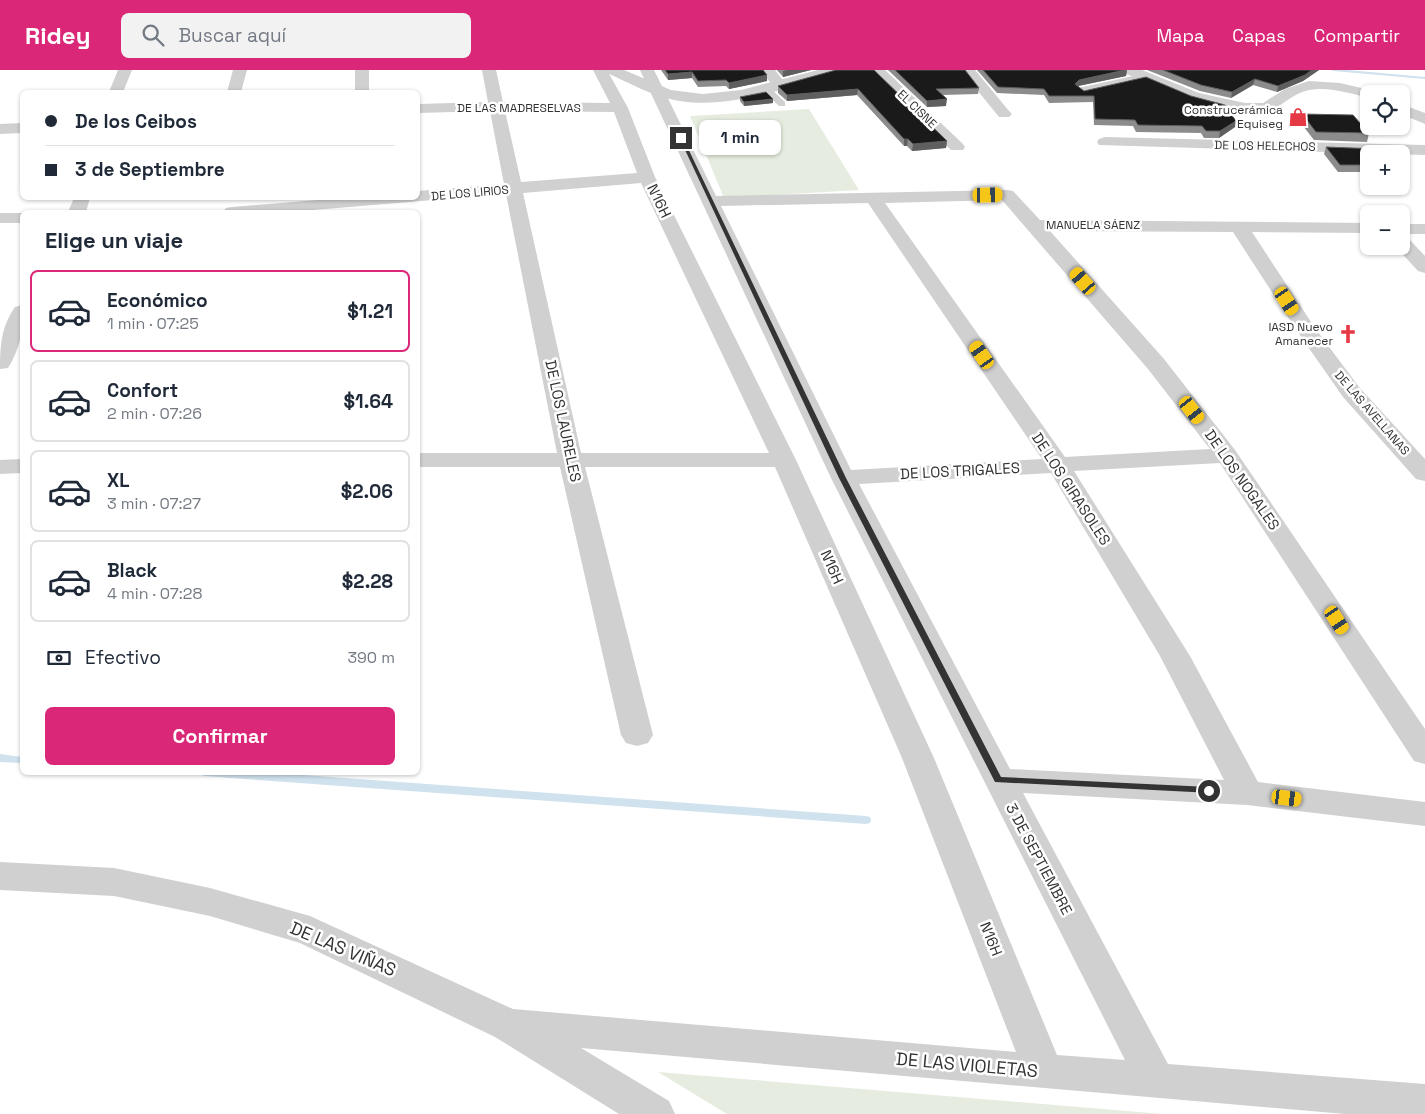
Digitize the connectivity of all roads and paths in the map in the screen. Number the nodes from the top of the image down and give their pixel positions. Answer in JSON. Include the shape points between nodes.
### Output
{"nodes":[{"id":1,"x":126,"y":70,"type":"edge"},
{"id":2,"x":240,"y":70,"type":"edge"},
{"id":3,"x":362,"y":70,"type":"edge"},
{"id":4,"x":489,"y":70,"type":"edge"},
{"id":5,"x":600,"y":70,"type":"edge"},
{"id":6,"x":612,"y":70,"type":"edge"},
{"id":7,"x":767,"y":70,"type":"edge"},
{"id":8,"x":834,"y":70,"type":"edge"},
{"id":9,"x":876,"y":70,"type":"edge"},
{"id":10,"x":968,"y":70,"type":"edge"},
{"id":11,"x":1129,"y":70,"type":"edge"},
{"id":12,"x":1147,"y":77,"type":"junction"},
{"id":13,"x":652,"y":80,"type":"edge"},
{"id":14,"x":772,"y":86,"type":"junction"},
{"id":15,"x":117,"y":90,"type":"edge"},
{"id":16,"x":235,"y":90,"type":"edge"},
{"id":17,"x":362,"y":90,"type":"edge"},
{"id":18,"x":1083,"y":91,"type":"edge"},
{"id":19,"x":1360,"y":92,"type":"edge"},
{"id":20,"x":782,"y":104,"type":"edge"},
{"id":21,"x":496,"y":106,"type":"junction"},
{"id":22,"x":620,"y":108,"type":"junction"},
{"id":23,"x":420,"y":109,"type":"edge"},
{"id":24,"x":1410,"y":112,"type":"edge"},
{"id":25,"x":1004,"y":114,"type":"dead end"},
{"id":26,"x":1425,"y":119,"type":"edge"},
{"id":27,"x":20,"y":128,"type":"edge"},
{"id":28,"x":0,"y":129,"type":"edge"},
{"id":29,"x":1105,"y":142,"type":"dead end"},
{"id":30,"x":957,"y":147,"type":"dead end"},
{"id":31,"x":1425,"y":150,"type":"edge"},
{"id":32,"x":647,"y":177,"type":"junction"},
{"id":33,"x":514,"y":189,"type":"junction"},
{"id":34,"x":873,"y":198,"type":"junction"},
{"id":35,"x":420,"y":199,"type":"edge"},
{"id":36,"x":413,"y":200,"type":"edge"},
{"id":37,"x":711,"y":201,"type":"junction"},
{"id":38,"x":376,"y":204,"type":"edge"},
{"id":39,"x":268,"y":210,"type":"edge"},
{"id":40,"x":0,"y":218,"type":"edge"},
{"id":41,"x":20,"y":218,"type":"edge"},
{"id":42,"x":1035,"y":225,"type":"junction"},
{"id":43,"x":1239,"y":227,"type":"junction"},
{"id":44,"x":1360,"y":228,"type":"edge"},
{"id":45,"x":1410,"y":229,"type":"edge"},
{"id":46,"x":1425,"y":229,"type":"edge"},
{"id":47,"x":1410,"y":252,"type":"edge"},
{"id":48,"x":1425,"y":268,"type":"edge"},
{"id":49,"x":20,"y":316,"type":"edge"},
{"id":50,"x":0,"y":364,"type":"edge"},
{"id":51,"x":1227,"y":454,"type":"junction"},
{"id":52,"x":420,"y":460,"type":"edge"},
{"id":53,"x":784,"y":460,"type":"junction"},
{"id":54,"x":571,"y":461,"type":"junction"},
{"id":55,"x":1058,"y":465,"type":"junction"},
{"id":56,"x":20,"y":466,"type":"edge"},
{"id":57,"x":0,"y":467,"type":"edge"},
{"id":58,"x":1425,"y":474,"type":"edge"},
{"id":59,"x":843,"y":478,"type":"junction"},
{"id":60,"x":637,"y":735,"type":"dead end"},
{"id":61,"x":1425,"y":753,"type":"edge"},
{"id":62,"x":998,"y":780,"type":"junction"},
{"id":63,"x":1247,"y":793,"type":"junction"},
{"id":64,"x":1425,"y":814,"type":"edge"},
{"id":65,"x":0,"y":876,"type":"edge"},
{"id":66,"x":509,"y":1025,"type":"junction"},
{"id":67,"x":1044,"y":1072,"type":"junction"},
{"id":68,"x":1156,"y":1081,"type":"junction"},
{"id":69,"x":1425,"y":1102,"type":"edge"},
{"id":70,"x":656,"y":1114,"type":"edge"}],
"edges":[{"from":1,"to":15,"type":"street"},
{"from":2,"to":16,"type":"street"},
{"from":3,"to":17,"type":"street"},
{"from":4,"to":21,"type":"street","name":"DE LOS LAURELES"},
{"from":5,"to":22,"type":"street","name":"N16H"},
{"from":6,"to":13,"type":"street"},
{"from":7,"to":14,"type":"street"},
{"from":8,"to":14,"type":"street"},
{"from":9,"to":30,"type":"street","name":"EL CISNE"},
{"from":10,"to":25,"type":"street"},
{"from":11,"to":12,"type":"street"},
{"from":12,"to":18,"type":"street"},
{"from":12,"to":19,"type":"street","via":[[1216,103],[1240,108],[1263,108],[1283,99],[1289,92],[1307,86],[1330,86]]},
{"from":13,"to":14,"type":"street","via":[[683,97],[737,96]]},
{"from":13,"to":37,"type":"street","name":"3 DE SEPTIEMBRE"},
{"from":14,"to":20,"type":"lane"},
{"from":21,"to":22,"type":"street","name":"DE LAS MADRESELVAS"},
{"from":21,"to":23,"type":"street","name":"DE LAS MADRESELVAS"},
{"from":21,"to":33,"type":"street","name":"DE LOS LAURELES"},
{"from":22,"to":32,"type":"street","name":"N16H"},
{"from":24,"to":26,"type":"street"},
{"from":27,"to":28,"type":"street"},
{"from":29,"to":31,"type":"street","name":"DE LOS HELECHOS"},
{"from":32,"to":33,"type":"street","name":"DE LOS LIRIOS"},
{"from":32,"to":53,"type":"street","name":"N16H"},
{"from":33,"to":35,"type":"street","name":"DE LOS LIRIOS"},
{"from":33,"to":54,"type":"street","name":"DE LOS LAURELES"},
{"from":34,"to":37,"type":"street","name":"MANUELA SÁENZ"},
{"from":34,"to":42,"type":"street","name":"MANUELA SÁENZ","via":[[1007,195]]},
{"from":34,"to":55,"type":"street","name":"DE LOS GIRASOLES"},
{"from":36,"to":38,"type":"street","name":"DE LOS LIRIOS"},
{"from":37,"to":59,"type":"street","name":"3 DE SEPTIEMBRE"},
{"from":38,"to":39,"type":"street","name":"DE LOS LIRIOS"},
{"from":40,"to":41,"type":"street"},
{"from":42,"to":43,"type":"street","name":"MANUELA SÁENZ"},
{"from":42,"to":51,"type":"street","name":"DE LOS NOGALES","via":[[1156,364]]},
{"from":43,"to":44,"type":"street","name":"MANUELA SÁENZ"},
{"from":43,"to":58,"type":"street","name":"DE LAS AVELLANAS","via":[[1351,392]]},
{"from":45,"to":46,"type":"street"},
{"from":47,"to":48,"type":"street"},
{"from":49,"to":50,"type":"street"},
{"from":51,"to":55,"type":"street","name":"DE LOS TRIGALES"},
{"from":51,"to":61,"type":"street","name":"DE LOS NOGALES"},
{"from":52,"to":54,"type":"street"},
{"from":53,"to":54,"type":"street"},
{"from":53,"to":67,"type":"street","name":"N16H","via":[[918,758]]},
{"from":54,"to":60,"type":"street","name":"DE LOS LAURELES"},
{"from":55,"to":59,"type":"street","name":"DE LOS TRIGALES"},
{"from":55,"to":63,"type":"street","name":"DE LOS GIRASOLES","via":[[1175,656]]},
{"from":56,"to":57,"type":"street"},
{"from":59,"to":62,"type":"street","name":"3 DE SEPTIEMBRE"},
{"from":62,"to":63,"type":"street"},
{"from":62,"to":68,"type":"street","name":"3 DE SEPTIEMBRE"},
{"from":63,"to":64,"type":"street"},
{"from":65,"to":66,"type":"street","name":"DE LAS VIÑAS","via":[[114,882],[210,902],[310,931]]},
{"from":66,"to":67,"type":"street","name":"DE LAS VIOLETAS"},
{"from":66,"to":70,"type":"street","name":"DE LAS VIÑAS"},
{"from":67,"to":68,"type":"street","name":"DE LAS VIOLETAS"},
{"from":68,"to":69,"type":"street","name":"DE LAS VIOLETAS"}]}
